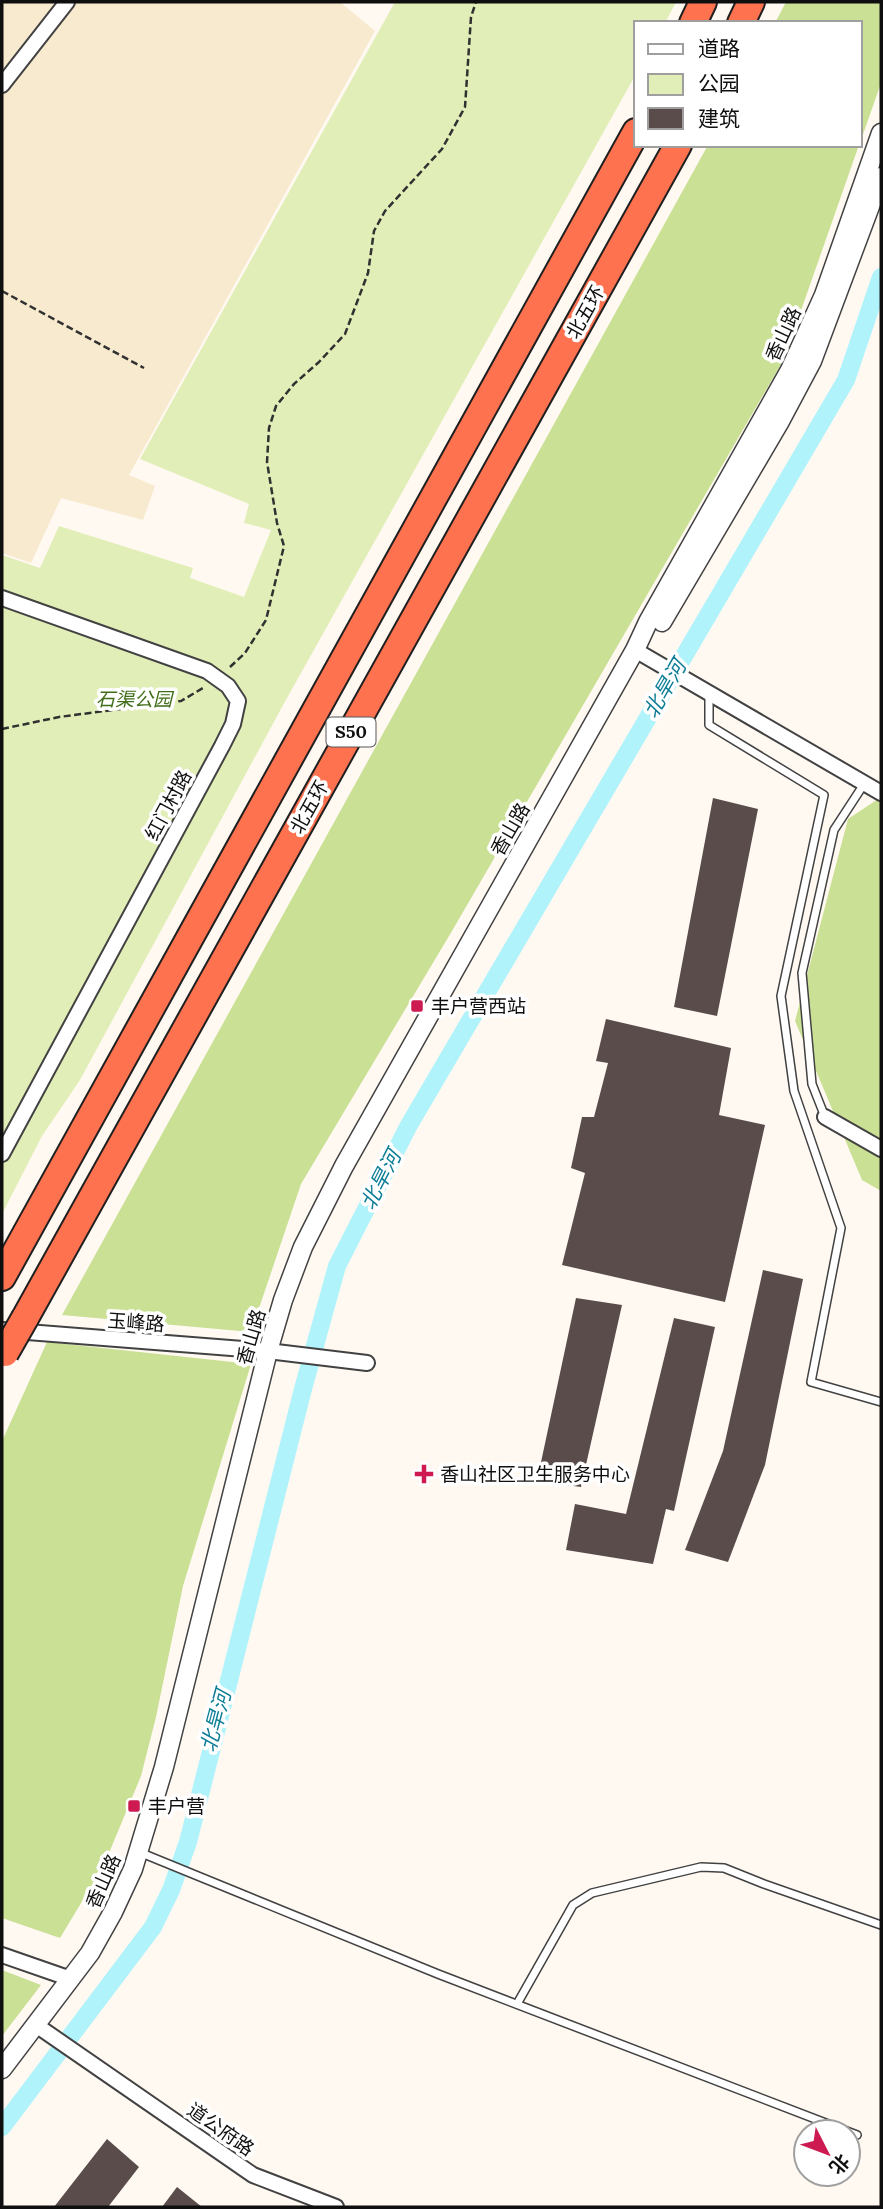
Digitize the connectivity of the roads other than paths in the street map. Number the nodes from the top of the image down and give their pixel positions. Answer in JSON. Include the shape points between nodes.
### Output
{"nodes":[{"id":1,"x":66,"y":2,"type":"edge"},
{"id":2,"x":702,"y":2,"type":"edge"},
{"id":3,"x":751,"y":2,"type":"edge"},
{"id":4,"x":694,"y":21,"type":"edge"},
{"id":5,"x":742,"y":21,"type":"edge"},
{"id":6,"x":2,"y":85,"type":"edge"},
{"id":7,"x":881,"y":133,"type":"edge"},
{"id":8,"x":634,"y":135,"type":"edge"},
{"id":9,"x":677,"y":147,"type":"edge"},
{"id":10,"x":881,"y":177,"type":"edge"},
{"id":11,"x":2,"y":598,"type":"edge"},
{"id":12,"x":635,"y":650,"type":"junction"},
{"id":13,"x":709,"y":693,"type":"junction"},
{"id":14,"x":864,"y":783,"type":"junction"},
{"id":15,"x":881,"y":793,"type":"edge"},
{"id":16,"x":825,"y":1117,"type":"joint"},
{"id":17,"x":881,"y":1149,"type":"edge"},
{"id":18,"x":2,"y":1154,"type":"edge"},
{"id":19,"x":2,"y":1277,"type":"edge"},
{"id":20,"x":8,"y":1340,"type":"edge"},
{"id":21,"x":268,"y":1351,"type":"junction"},
{"id":22,"x":367,"y":1363,"type":"dead end"},
{"id":23,"x":881,"y":1402,"type":"edge"},
{"id":24,"x":139,"y":1852,"type":"junction"},
{"id":25,"x":881,"y":1925,"type":"edge"},
{"id":26,"x":2,"y":1955,"type":"edge"},
{"id":27,"x":71,"y":1979,"type":"junction"},
{"id":28,"x":517,"y":2004,"type":"junction"},
{"id":29,"x":36,"y":2025,"type":"junction"},
{"id":30,"x":2,"y":2069,"type":"edge"},
{"id":31,"x":813,"y":2118,"type":"edge"},
{"id":32,"x":336,"y":2207,"type":"edge"}],
"edges":[{"from":1,"to":6,"type":"street"},
{"from":2,"to":4,"type":"highway"},
{"from":3,"to":5,"type":"highway"},
{"from":7,"to":12,"type":"street","name":"香山路","via":[[824,295],[790,370]]},
{"from":8,"to":19,"type":"highway","number":"S50"},
{"from":9,"to":20,"type":"highway","name":"北五环","number":"S50"},
{"from":10,"to":12,"type":"street","name":"香山路","via":[[812,361],[658,628]]},
{"from":11,"to":18,"type":"street","name":"红门村路","via":[[207,671],[228,686],[238,701],[233,724]]},
{"from":12,"to":13,"type":"street"},
{"from":12,"to":21,"type":"street","name":"香山路","via":[[322,1207],[303,1247]]},
{"from":13,"to":14,"type":"street"},
{"from":13,"to":23,"type":"lane","via":[[709,724],[824,795],[781,996],[794,1091],[841,1228],[811,1382]]},
{"from":14,"to":15,"type":"street"},
{"from":14,"to":16,"type":"lane","via":[[834,830],[802,973],[813,1084]]},
{"from":16,"to":17,"type":"street"},
{"from":20,"to":21,"type":"street","name":"玉峰路"},
{"from":21,"to":22,"type":"street","name":"玉峰路"},
{"from":21,"to":24,"type":"street","name":"香山路"},
{"from":24,"to":27,"type":"street","name":"香山路","via":[[113,1912]]},
{"from":24,"to":28,"type":"lane"},
{"from":25,"to":28,"type":"lane","via":[[724,1868],[701,1867],[592,1893],[573,1905]]},
{"from":26,"to":27,"type":"street"},
{"from":27,"to":29,"type":"street","name":"香山路"},
{"from":28,"to":31,"type":"lane"},
{"from":29,"to":30,"type":"street","name":"香山路"},
{"from":29,"to":32,"type":"street","name":"道公府路","via":[[253,2175]]}]}
